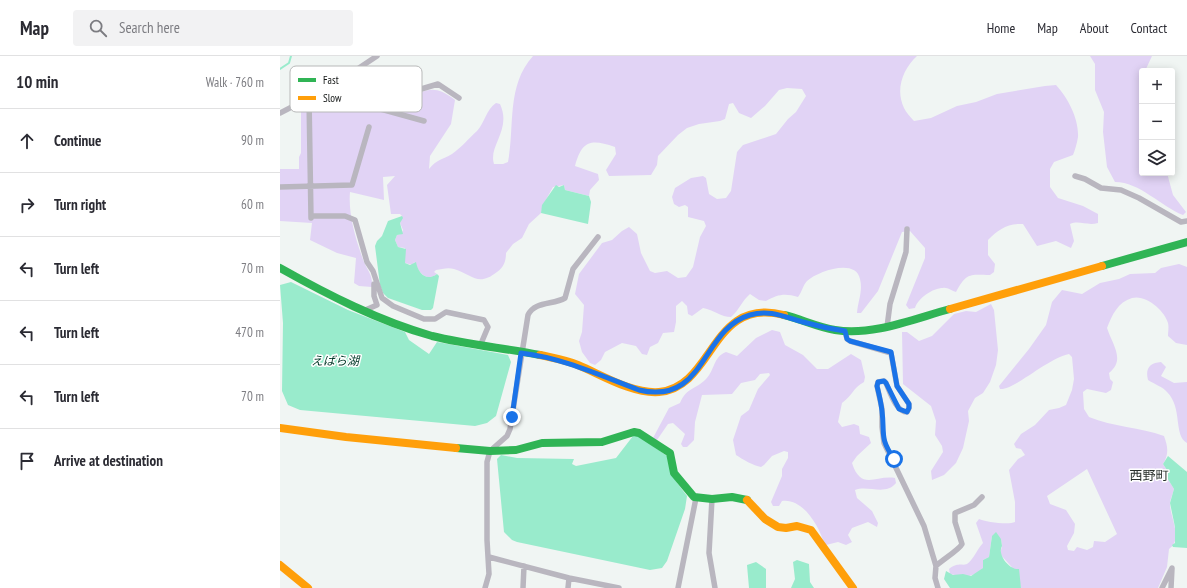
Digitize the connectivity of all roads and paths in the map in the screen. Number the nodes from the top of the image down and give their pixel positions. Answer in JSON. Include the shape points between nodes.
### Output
{"nodes":[{"id":1,"x":377,"y":56,"type":"edge"},
{"id":2,"x":362,"y":66,"type":"edge"},
{"id":3,"x":422,"y":89,"type":"edge"},
{"id":4,"x":459,"y":98,"type":"dead end"},
{"id":5,"x":290,"y":108,"type":"edge"},
{"id":6,"x":309,"y":112,"type":"edge"},
{"id":7,"x":391,"y":112,"type":"edge"},
{"id":8,"x":280,"y":113,"type":"edge"},
{"id":9,"x":424,"y":121,"type":"dead end"},
{"id":10,"x":369,"y":127,"type":"dead end"},
{"id":11,"x":1075,"y":176,"type":"dead end"},
{"id":12,"x":280,"y":187,"type":"edge"},
{"id":13,"x":310,"y":187,"type":"junction"},
{"id":14,"x":1187,"y":221,"type":"edge"},
{"id":15,"x":907,"y":230,"type":"dead end"},
{"id":16,"x":598,"y":236,"type":"dead end"},
{"id":17,"x":1187,"y":242,"type":"edge"},
{"id":18,"x":280,"y":268,"type":"edge"},
{"id":19,"x":374,"y":278,"type":"junction"},
{"id":20,"x":362,"y":311,"type":"junction"},
{"id":21,"x":887,"y":327,"type":"junction"},
{"id":22,"x":845,"y":331,"type":"junction"},
{"id":23,"x":480,"y":346,"type":"junction"},
{"id":24,"x":521,"y":353,"type":"junction"},
{"id":25,"x":280,"y":428,"type":"edge"},
{"id":26,"x":490,"y":451,"type":"junction"},
{"id":27,"x":982,"y":497,"type":"dead end"},
{"id":28,"x":696,"y":498,"type":"junction"},
{"id":29,"x":712,"y":499,"type":"junction"},
{"id":30,"x":489,"y":557,"type":"junction"},
{"id":31,"x":280,"y":565,"type":"edge"},
{"id":32,"x":524,"y":566,"type":"junction"},
{"id":33,"x":936,"y":566,"type":"junction"},
{"id":34,"x":569,"y":578,"type":"junction"},
{"id":35,"x":308,"y":588,"type":"edge"},
{"id":36,"x":485,"y":588,"type":"edge"},
{"id":37,"x":523,"y":588,"type":"edge"},
{"id":38,"x":568,"y":588,"type":"edge"},
{"id":39,"x":619,"y":588,"type":"edge"},
{"id":40,"x":678,"y":588,"type":"edge"},
{"id":41,"x":715,"y":588,"type":"edge"},
{"id":42,"x":853,"y":588,"type":"edge"},
{"id":43,"x":938,"y":588,"type":"edge"},
{"id":44,"x":1162,"y":588,"type":"edge"},
{"id":45,"x":1171,"y":588,"type":"edge"}],
"edges":[{"from":1,"to":2,"type":"street"},
{"from":3,"to":4,"type":"street","via":[[438,84]]},
{"from":5,"to":8,"type":"street"},
{"from":6,"to":13,"type":"street"},
{"from":7,"to":9,"type":"street"},
{"from":10,"to":13,"type":"street","via":[[352,185]]},
{"from":11,"to":14,"type":"street","via":[[1100,188],[1121,190],[1181,222]]},
{"from":12,"to":13,"type":"street"},
{"from":13,"to":19,"type":"street","via":[[311,217],[345,216],[355,220]]},
{"from":15,"to":21,"type":"street","via":[[906,252],[890,304]]},
{"from":16,"to":24,"type":"street","via":[[573,269],[565,298],[531,310]]},
{"from":17,"to":21,"type":"street"},
{"from":18,"to":20,"type":"street"},
{"from":19,"to":20,"type":"street","via":[[377,305]]},
{"from":19,"to":23,"type":"street","via":[[379,292],[387,302],[424,319],[435,319],[446,312],[484,320],[488,327]]},
{"from":20,"to":23,"type":"street","via":[[433,336]]},
{"from":21,"to":22,"type":"street"},
{"from":22,"to":24,"type":"street","via":[[773,313],[748,315],[724,332],[692,376],[675,388],[658,392],[639,390],[543,355]]},
{"from":22,"to":33,"type":"street","via":[[850,341],[889,350],[893,356],[897,386],[909,408],[907,412],[899,409],[886,383],[878,382],[883,437],[924,526]]},
{"from":23,"to":24,"type":"street"},
{"from":24,"to":26,"type":"street","via":[[510,429],[507,436]]},
{"from":25,"to":26,"type":"street"},
{"from":26,"to":28,"type":"street","via":[[516,450],[542,443],[602,442],[634,432],[670,453],[676,476]]},
{"from":26,"to":30,"type":"street","via":[[487,462]]},
{"from":27,"to":33,"type":"street","via":[[974,505],[958,510],[954,515],[962,544]]},
{"from":28,"to":29,"type":"street"},
{"from":28,"to":40,"type":"street"},
{"from":29,"to":41,"type":"street","via":[[709,553]]},
{"from":29,"to":42,"type":"street","via":[[743,498],[765,519],[778,527],[798,526],[814,532]]},
{"from":30,"to":32,"type":"street"},
{"from":30,"to":36,"type":"street","via":[[489,574]]},
{"from":31,"to":35,"type":"street"},
{"from":32,"to":34,"type":"street"},
{"from":32,"to":37,"type":"street"},
{"from":33,"to":43,"type":"street","via":[[935,578]]},
{"from":34,"to":38,"type":"street"},
{"from":34,"to":39,"type":"street"},
{"from":44,"to":45,"type":"street","via":[[1172,568]]}]}
